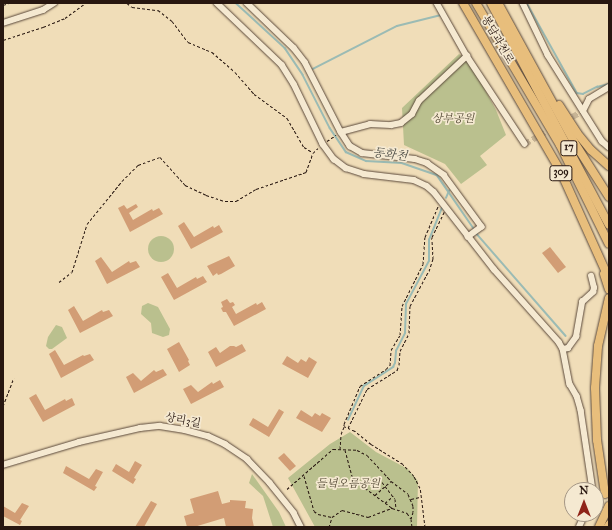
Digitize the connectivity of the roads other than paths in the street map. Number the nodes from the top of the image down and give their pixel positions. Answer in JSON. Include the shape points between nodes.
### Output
{"nodes":[{"id":1,"x":54,"y":3,"type":"edge"},
{"id":2,"x":217,"y":3,"type":"edge"},
{"id":3,"x":247,"y":3,"type":"edge"},
{"id":4,"x":438,"y":3,"type":"edge"},
{"id":5,"x":463,"y":3,"type":"edge"},
{"id":6,"x":476,"y":3,"type":"edge"},
{"id":7,"x":491,"y":3,"type":"edge"},
{"id":8,"x":498,"y":3,"type":"edge"},
{"id":9,"x":523,"y":3,"type":"edge"},
{"id":10,"x":3,"y":24,"type":"edge"},
{"id":11,"x":467,"y":56,"type":"junction"},
{"id":12,"x":529,"y":69,"type":"junction"},
{"id":13,"x":609,"y":87,"type":"edge"},
{"id":14,"x":584,"y":111,"type":"junction"},
{"id":15,"x":339,"y":133,"type":"junction"},
{"id":16,"x":525,"y":144,"type":"dead end"},
{"id":17,"x":609,"y":147,"type":"edge"},
{"id":18,"x":609,"y":166,"type":"edge"},
{"id":19,"x":609,"y":197,"type":"edge"},
{"id":20,"x":609,"y":225,"type":"edge"},
{"id":21,"x":469,"y":236,"type":"junction"},
{"id":22,"x":609,"y":244,"type":"edge"},
{"id":23,"x":600,"y":262,"type":"junction"},
{"id":24,"x":591,"y":276,"type":"dead end"},
{"id":25,"x":609,"y":279,"type":"edge"},
{"id":26,"x":609,"y":288,"type":"edge"},
{"id":27,"x":608,"y":302,"type":"edge"},
{"id":28,"x":563,"y":349,"type":"junction"},
{"id":29,"x":3,"y":466,"type":"edge"},
{"id":30,"x":592,"y":482,"type":"edge"},
{"id":31,"x":605,"y":494,"type":"dead end"},
{"id":32,"x":609,"y":506,"type":"edge"},
{"id":33,"x":609,"y":523,"type":"edge"},
{"id":34,"x":301,"y":527,"type":"edge"},
{"id":35,"x":599,"y":527,"type":"edge"},
{"id":36,"x":606,"y":527,"type":"edge"}],
"edges":[{"from":1,"to":10,"type":"street","via":[[43,10]]},
{"from":2,"to":21,"type":"street","via":[[282,65],[334,159],[346,168],[364,174],[414,180],[427,186]]},
{"from":3,"to":15,"type":"street","via":[[305,62]]},
{"from":4,"to":11,"type":"street"},
{"from":5,"to":23,"type":"highway","name":"봉담과천로","number":"309","via":[[560,170]]},
{"from":6,"to":22,"type":"highway","number":"17","via":[[560,145]]},
{"from":7,"to":12,"type":"highway","number":"17"},
{"from":8,"to":12,"type":"highway","name":"봉담과천로","number":"309"},
{"from":9,"to":14,"type":"street","via":[[548,56]]},
{"from":11,"to":15,"type":"street","via":[[419,101],[412,114],[401,123],[356,126]]},
{"from":11,"to":16,"type":"street"},
{"from":12,"to":18,"type":"highway","via":[[591,150]]},
{"from":12,"to":19,"type":"highway","number":"309"},
{"from":12,"to":20,"type":"highway","number":"17"},
{"from":13,"to":14,"type":"street","via":[[589,99]]},
{"from":14,"to":17,"type":"street","via":[[602,142]]},
{"from":15,"to":21,"type":"street","via":[[350,146],[362,153],[415,159],[427,163],[444,175],[482,227]]},
{"from":21,"to":28,"type":"street"},
{"from":23,"to":25,"type":"highway","number":"309"},
{"from":23,"to":26,"type":"highway"},
{"from":24,"to":28,"type":"street","via":[[593,292],[582,302],[574,342]]},
{"from":27,"to":31,"type":"highway","via":[[598,346],[595,388],[597,440]]},
{"from":28,"to":30,"type":"street","via":[[570,384],[581,410]]},
{"from":29,"to":34,"type":"street","name":"상리3길","via":[[79,442],[140,428],[160,426],[185,430],[208,436],[247,458],[294,513]]},
{"from":32,"to":35,"type":"highway"},
{"from":33,"to":36,"type":"main road"}]}
